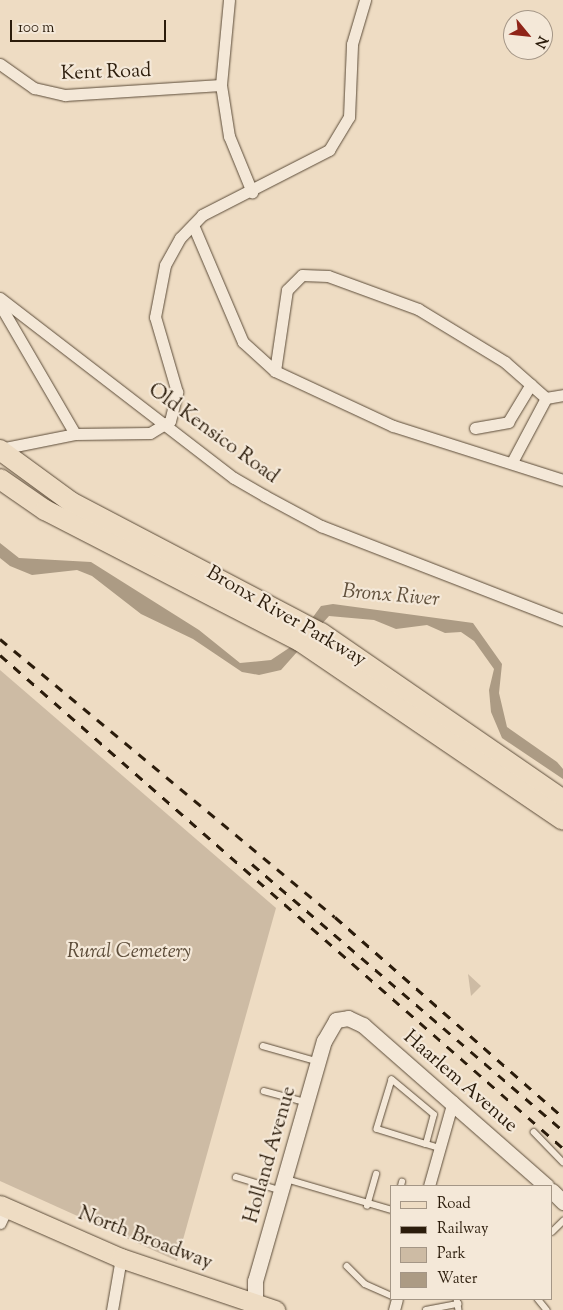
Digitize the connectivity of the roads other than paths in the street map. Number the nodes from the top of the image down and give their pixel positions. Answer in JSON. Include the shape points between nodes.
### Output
{"nodes":[{"id":1,"x":229,"y":0,"type":"edge"},
{"id":2,"x":365,"y":0,"type":"edge"},
{"id":3,"x":0,"y":64,"type":"edge"},
{"id":4,"x":221,"y":85,"type":"junction"},
{"id":5,"x":252,"y":192,"type":"junction"},
{"id":6,"x":193,"y":225,"type":"junction"},
{"id":7,"x":0,"y":298,"type":"edge"},
{"id":8,"x":0,"y":305,"type":"edge"},
{"id":9,"x":275,"y":371,"type":"junction"},
{"id":10,"x":531,"y":384,"type":"junction"},
{"id":11,"x":563,"y":395,"type":"edge"},
{"id":12,"x":546,"y":398,"type":"junction"},
{"id":13,"x":508,"y":422,"type":"junction"},
{"id":14,"x":166,"y":424,"type":"junction"},
{"id":15,"x":475,"y":428,"type":"dead end"},
{"id":16,"x":530,"y":429,"type":"junction"},
{"id":17,"x":75,"y":434,"type":"junction"},
{"id":18,"x":0,"y":450,"type":"edge"},
{"id":19,"x":512,"y":462,"type":"junction"},
{"id":20,"x":0,"y":480,"type":"edge"},
{"id":21,"x":563,"y":480,"type":"edge"},
{"id":22,"x":563,"y":620,"type":"edge"},
{"id":23,"x":294,"y":627,"type":"junction"},
{"id":24,"x":316,"y":641,"type":"junction"},
{"id":25,"x":563,"y":800,"type":"edge"},
{"id":26,"x":563,"y":820,"type":"edge"},
{"id":27,"x":341,"y":1018,"type":"joint"},
{"id":28,"x":263,"y":1046,"type":"dead end"},
{"id":29,"x":318,"y":1062,"type":"junction"},
{"id":30,"x":264,"y":1091,"type":"dead end"},
{"id":31,"x":453,"y":1101,"type":"junction"},
{"id":32,"x":307,"y":1103,"type":"junction"},
{"id":33,"x":534,"y":1132,"type":"dead end"},
{"id":34,"x":426,"y":1144,"type":"junction"},
{"id":35,"x":440,"y":1148,"type":"junction"},
{"id":36,"x":563,"y":1162,"type":"edge"},
{"id":37,"x":376,"y":1174,"type":"dead end"},
{"id":38,"x":236,"y":1177,"type":"dead end"},
{"id":39,"x":283,"y":1184,"type":"junction"},
{"id":40,"x":429,"y":1185,"type":"edge"},
{"id":41,"x":547,"y":1185,"type":"edge"},
{"id":42,"x":367,"y":1206,"type":"junction"},
{"id":43,"x":390,"y":1210,"type":"edge"},
{"id":44,"x":2,"y":1212,"type":"edge"},
{"id":45,"x":563,"y":1221,"type":"edge"},
{"id":46,"x":553,"y":1231,"type":"edge"},
{"id":47,"x":121,"y":1258,"type":"junction"},
{"id":48,"x":347,"y":1266,"type":"dead end"},
{"id":49,"x":390,"y":1295,"type":"edge"},
{"id":50,"x":539,"y":1300,"type":"edge"},
{"id":51,"x":458,"y":1304,"type":"edge"},
{"id":52,"x":255,"y":1307,"type":"edge"},
{"id":53,"x":112,"y":1310,"type":"edge"},
{"id":54,"x":275,"y":1310,"type":"edge"},
{"id":55,"x":426,"y":1310,"type":"edge"},
{"id":56,"x":547,"y":1310,"type":"edge"}],
"edges":[{"from":1,"to":4,"type":"street"},
{"from":2,"to":5,"type":"street","via":[[352,44],[352,101],[338,137],[316,160]]},
{"from":3,"to":4,"type":"street","name":"Kent Road","via":[[34,88],[65,95]]},
{"from":4,"to":5,"type":"street","via":[[229,136]]},
{"from":5,"to":6,"type":"street","via":[[214,207]]},
{"from":6,"to":9,"type":"street","via":[[243,342]]},
{"from":6,"to":14,"type":"street","via":[[172,251],[156,299],[159,339],[178,396],[176,412]]},
{"from":7,"to":14,"type":"street","name":"Old Kensico Road"},
{"from":8,"to":17,"type":"street"},
{"from":9,"to":10,"type":"street","via":[[287,290],[302,275],[328,276],[418,309],[505,362]]},
{"from":9,"to":19,"type":"street","via":[[394,426]]},
{"from":10,"to":12,"type":"street"},
{"from":10,"to":13,"type":"street"},
{"from":11,"to":12,"type":"street"},
{"from":12,"to":16,"type":"street"},
{"from":13,"to":15,"type":"street"},
{"from":13,"to":16,"type":"street"},
{"from":14,"to":17,"type":"street","via":[[139,434]]},
{"from":14,"to":22,"type":"street","name":"Old Kensico Road","via":[[234,478],[286,508]]},
{"from":16,"to":19,"type":"street"},
{"from":17,"to":18,"type":"street"},
{"from":18,"to":23,"type":"highway","name":"Bronx River Parkway","via":[[79,507]]},
{"from":19,"to":21,"type":"street"},
{"from":20,"to":23,"type":"highway","name":"Bronx River Parkway","via":[[45,510]]},
{"from":23,"to":24,"type":"highway","name":"Bronx River Parkway"},
{"from":24,"to":25,"type":"highway","name":"Bronx River Parkway"},
{"from":24,"to":26,"type":"highway","name":"Bronx River Parkway"},
{"from":27,"to":29,"type":"street","name":"Holland Avenue","via":[[329,1028]]},
{"from":27,"to":31,"type":"street","name":"Haarlem Avenue","via":[[363,1025]]},
{"from":28,"to":29,"type":"lane"},
{"from":29,"to":32,"type":"street","name":"Holland Avenue"},
{"from":30,"to":32,"type":"lane"},
{"from":31,"to":35,"type":"street"},
{"from":31,"to":41,"type":"street","name":"Haarlem Avenue"},
{"from":32,"to":39,"type":"street","name":"Holland Avenue"},
{"from":33,"to":36,"type":"lane"},
{"from":34,"to":34,"type":"lane","via":[[378,1129],[392,1080],[434,1115]]},
{"from":34,"to":35,"type":"lane"},
{"from":35,"to":40,"type":"street"},
{"from":37,"to":42,"type":"lane"},
{"from":38,"to":39,"type":"lane"},
{"from":39,"to":42,"type":"lane"},
{"from":39,"to":52,"type":"street","name":"Holland Avenue","via":[[255,1281]]},
{"from":42,"to":43,"type":"lane"},
{"from":44,"to":47,"type":"main road","name":"North Broadway"},
{"from":45,"to":46,"type":"lane"},
{"from":47,"to":52,"type":"main road","name":"North Broadway"},
{"from":47,"to":53,"type":"street"},
{"from":48,"to":49,"type":"lane","via":[[365,1284]]},
{"from":50,"to":56,"type":"lane"},
{"from":51,"to":55,"type":"lane"},
{"from":52,"to":54,"type":"main road","name":"North Broadway"}]}
